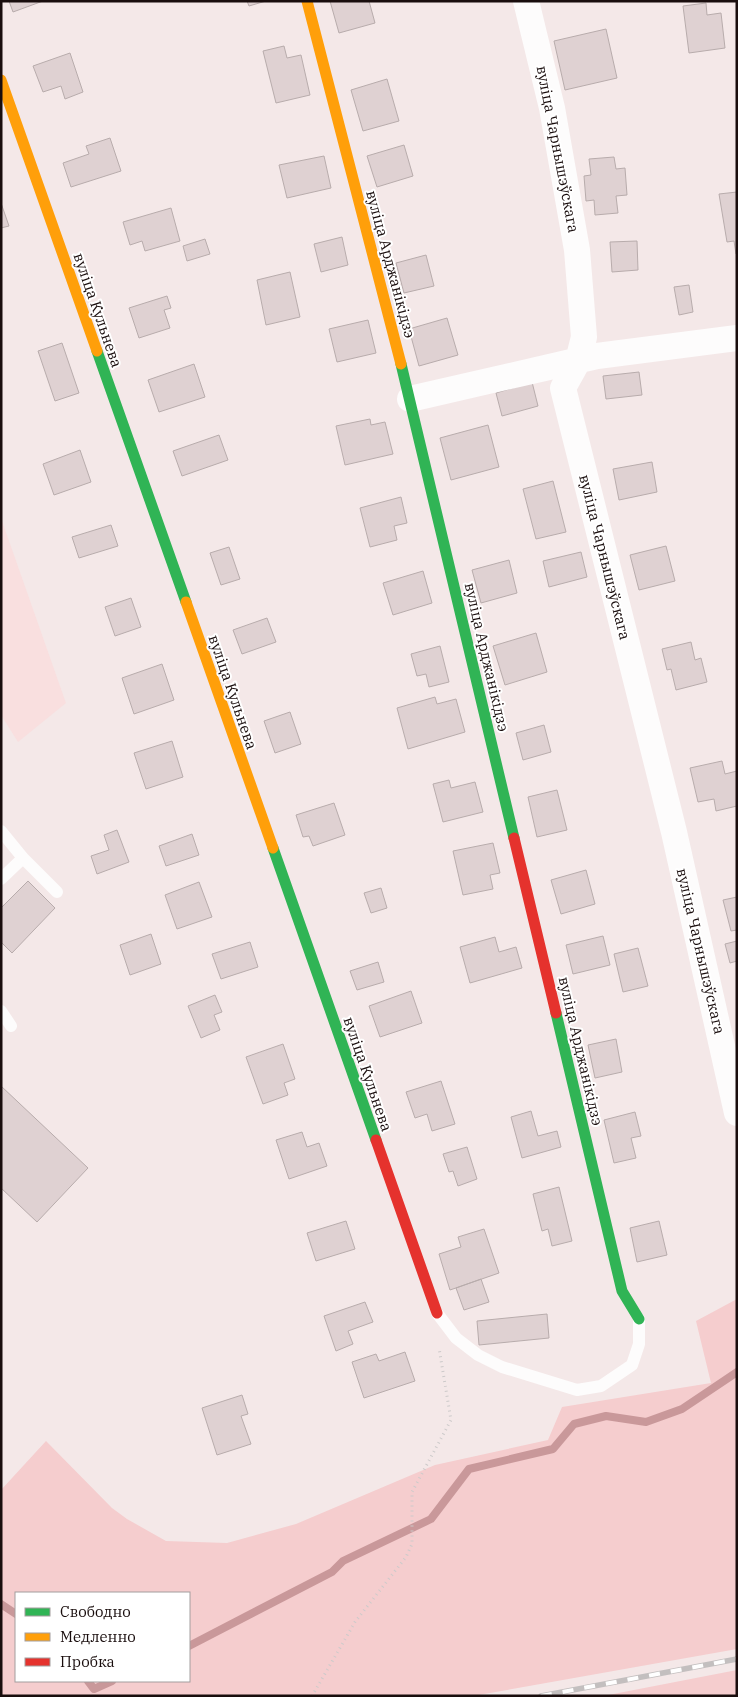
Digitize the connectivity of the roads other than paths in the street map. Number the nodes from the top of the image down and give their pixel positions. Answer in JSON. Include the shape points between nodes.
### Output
{"nodes":[{"id":1,"x":307,"y":1,"type":"edge"},
{"id":2,"x":526,"y":1,"type":"edge"},
{"id":3,"x":1,"y":80,"type":"edge"},
{"id":4,"x":737,"y":338,"type":"edge"},
{"id":5,"x":578,"y":361,"type":"junction"},
{"id":6,"x":410,"y":399,"type":"junction"},
{"id":7,"x":1,"y":831,"type":"edge"},
{"id":8,"x":22,"y":858,"type":"junction"},
{"id":9,"x":1,"y":879,"type":"edge"},
{"id":10,"x":57,"y":892,"type":"dead end"},
{"id":11,"x":1,"y":1011,"type":"edge"},
{"id":12,"x":11,"y":1026,"type":"dead end"},
{"id":13,"x":737,"y":1113,"type":"edge"},
{"id":14,"x":437,"y":1313,"type":"joint"},
{"id":15,"x":639,"y":1319,"type":"joint"}],
"edges":[{"from":1,"to":6,"type":"street","name":"вуліца Арджанікідзэ"},
{"from":2,"to":5,"type":"street","name":"вуліца Чарнышэўскага","via":[[552,108],[577,250],[584,337]]},
{"from":3,"to":14,"type":"street","name":"вуліца Кульнева"},
{"from":4,"to":5,"type":"street"},
{"from":5,"to":6,"type":"street"},
{"from":5,"to":13,"type":"street","name":"вуліца Чарнышэўскага","via":[[563,388],[674,832]]},
{"from":6,"to":15,"type":"street","name":"вуліца Арджанікідзэ","via":[[622,1291]]},
{"from":7,"to":8,"type":"lane"},
{"from":8,"to":9,"type":"lane"},
{"from":8,"to":10,"type":"lane"},
{"from":11,"to":12,"type":"lane"},
{"from":14,"to":15,"type":"lane","via":[[456,1338],[478,1355],[502,1367],[577,1390],[601,1386],[632,1365],[639,1344]]}]}
